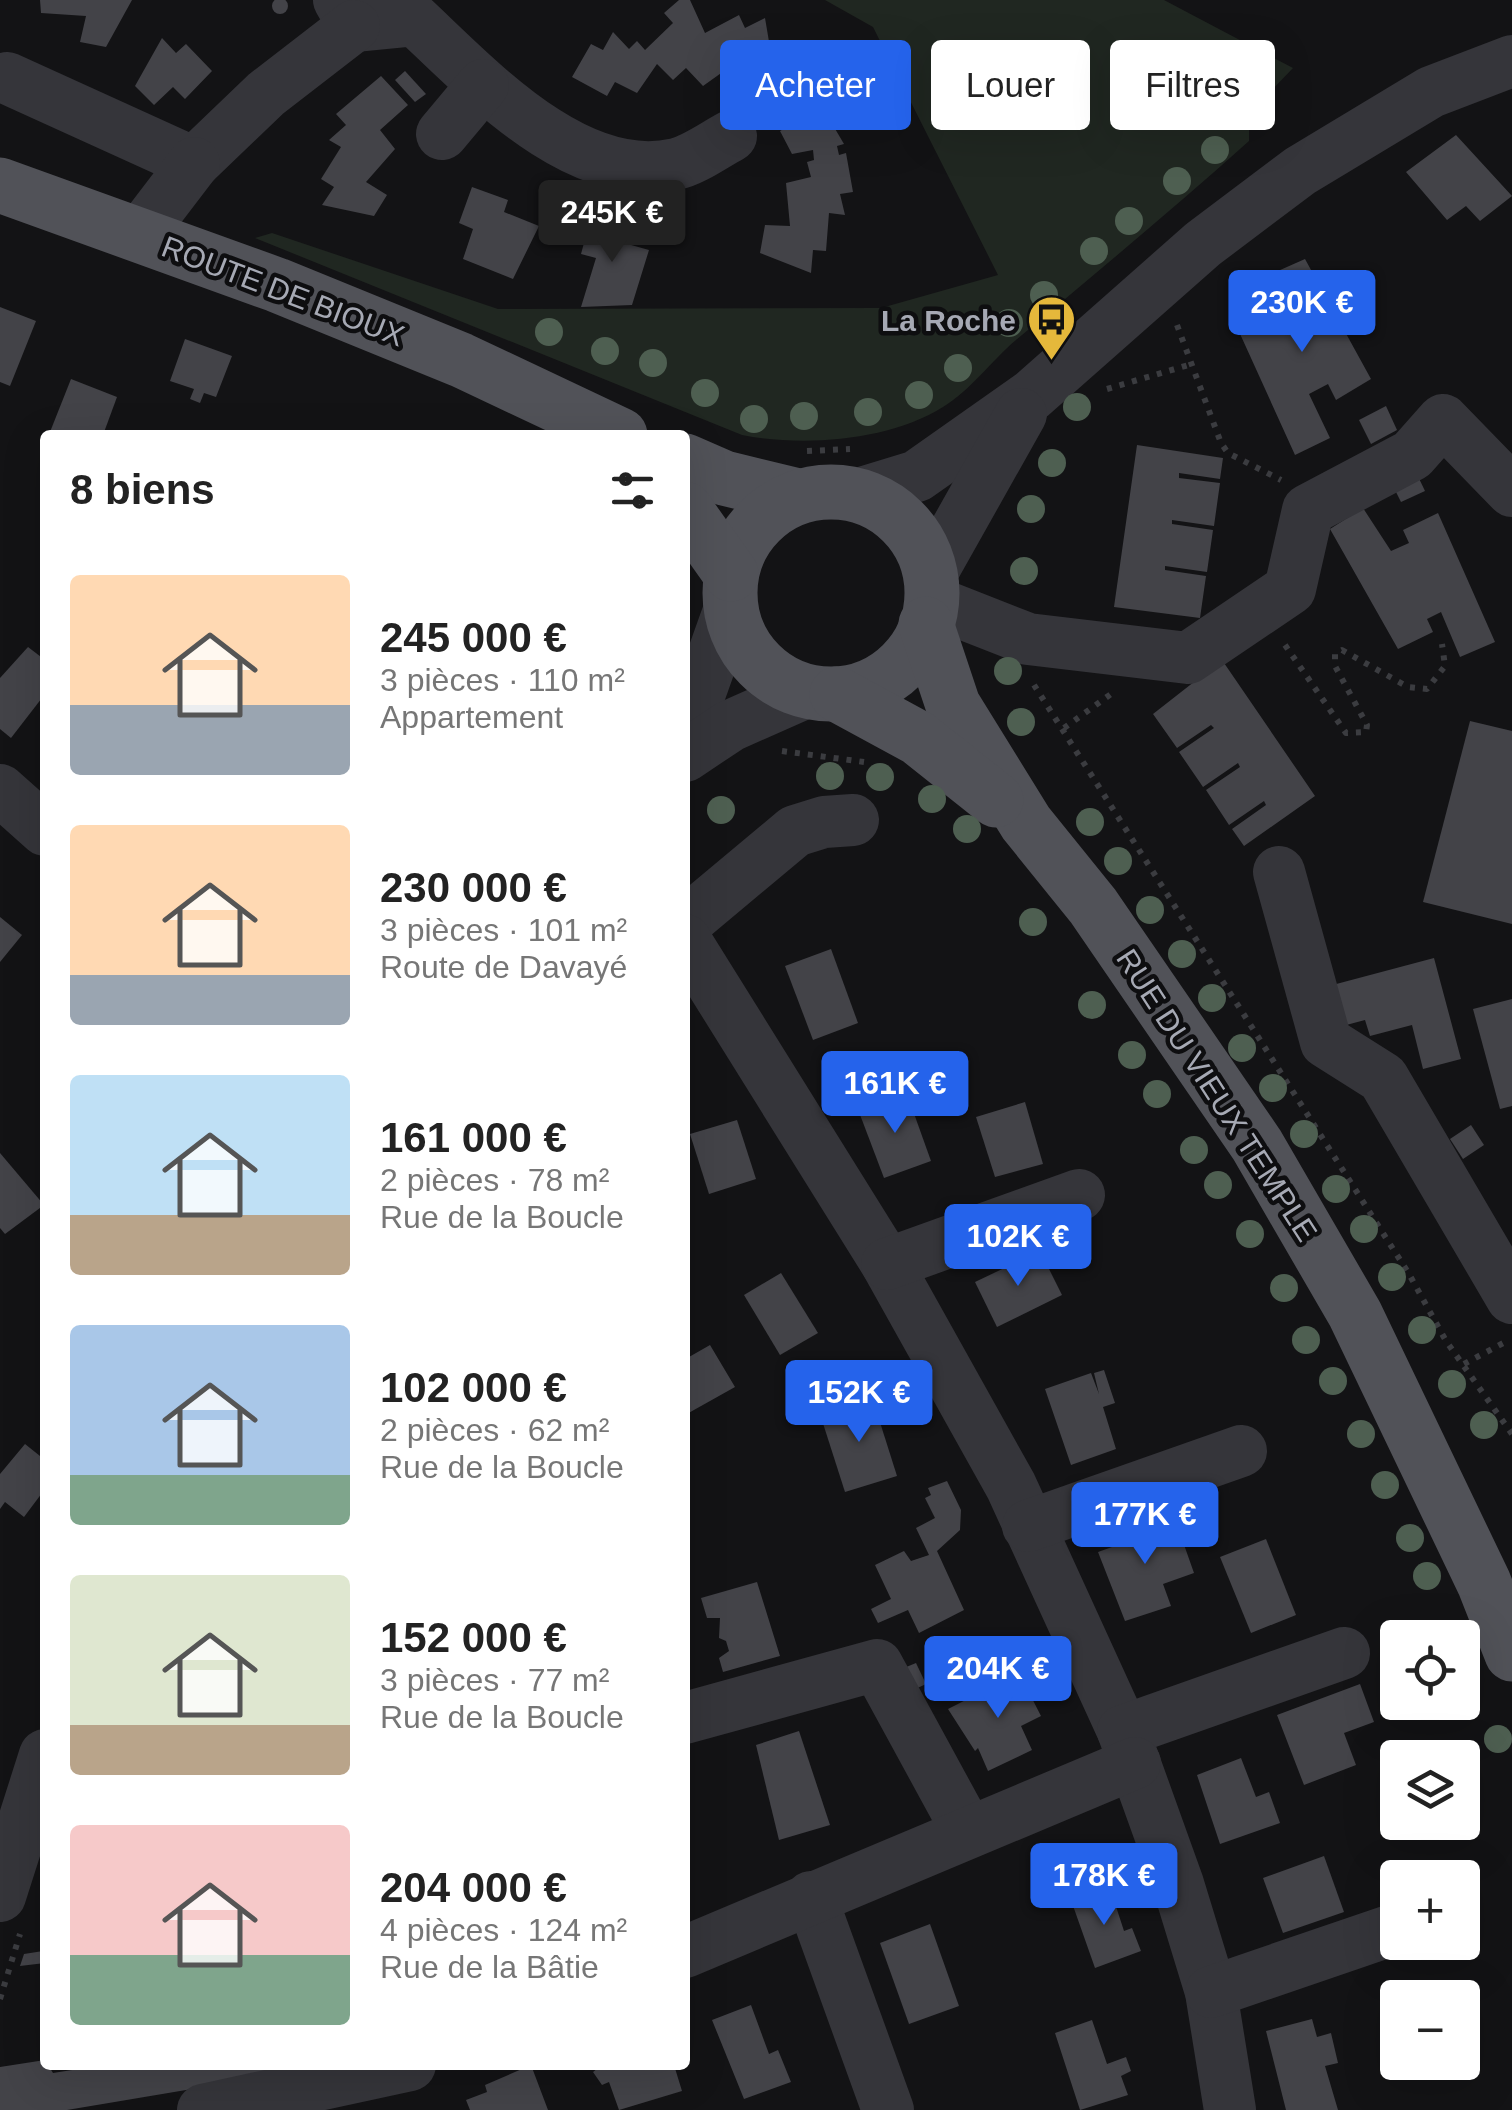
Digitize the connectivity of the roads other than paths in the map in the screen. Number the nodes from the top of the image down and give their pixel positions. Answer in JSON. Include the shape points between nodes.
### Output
{"nodes":[{"id":1,"x":418,"y":10,"type":"edge"},
{"id":2,"x":347,"y":13,"type":"edge"},
{"id":3,"x":1512,"y":60,"type":"edge"},
{"id":4,"x":8,"y":78,"type":"dead end"},
{"id":5,"x":483,"y":84,"type":"junction"},
{"id":6,"x":442,"y":134,"type":"dead end"},
{"id":7,"x":731,"y":136,"type":"dead end"},
{"id":8,"x":194,"y":163,"type":"junction"},
{"id":9,"x":0,"y":185,"type":"edge"},
{"id":10,"x":139,"y":235,"type":"junction"},
{"id":11,"x":1032,"y":395,"type":"junction"},
{"id":12,"x":578,"y":423,"type":"edge"},
{"id":13,"x":602,"y":430,"type":"edge"},
{"id":14,"x":690,"y":464,"type":"edge"},
{"id":15,"x":1512,"y":491,"type":"edge"},
{"id":16,"x":858,"y":494,"type":"junction"},
{"id":17,"x":798,"y":496,"type":"junction"},
{"id":18,"x":690,"y":519,"type":"edge"},
{"id":19,"x":731,"y":591,"type":"junction"},
{"id":20,"x":930,"y":600,"type":"junction"},
{"id":21,"x":823,"y":692,"type":"junction"},
{"id":22,"x":690,"y":708,"type":"edge"},
{"id":23,"x":690,"y":753,"type":"edge"},
{"id":24,"x":0,"y":790,"type":"edge"},
{"id":25,"x":853,"y":820,"type":"dead end"},
{"id":26,"x":1026,"y":823,"type":"junction"},
{"id":27,"x":40,"y":826,"type":"edge"},
{"id":28,"x":1279,"y":872,"type":"dead end"},
{"id":29,"x":690,"y":919,"type":"edge"},
{"id":30,"x":690,"y":948,"type":"edge"},
{"id":31,"x":1078,"y":1195,"type":"dead end"},
{"id":32,"x":886,"y":1264,"type":"junction"},
{"id":33,"x":1512,"y":1298,"type":"edge"},
{"id":34,"x":1241,"y":1450,"type":"dead end"},
{"id":35,"x":1028,"y":1526,"type":"junction"},
{"id":36,"x":1498,"y":1580,"type":"edge"},
{"id":37,"x":1344,"y":1653,"type":"dead end"},
{"id":38,"x":1512,"y":1654,"type":"edge"},
{"id":39,"x":690,"y":1717,"type":"edge"},
{"id":40,"x":1129,"y":1747,"type":"junction"},
{"id":41,"x":40,"y":1771,"type":"edge"},
{"id":42,"x":968,"y":1832,"type":"junction"},
{"id":43,"x":0,"y":1896,"type":"edge"},
{"id":44,"x":811,"y":1897,"type":"junction"},
{"id":45,"x":1380,"y":1934,"type":"edge"},
{"id":46,"x":690,"y":1950,"type":"edge"},
{"id":47,"x":1211,"y":1992,"type":"junction"},
{"id":48,"x":389,"y":2070,"type":"edge"},
{"id":49,"x":235,"y":2107,"type":"edge"},
{"id":50,"x":888,"y":2110,"type":"edge"},
{"id":51,"x":1230,"y":2110,"type":"edge"}],
"edges":[{"from":1,"to":2,"type":"street"},
{"from":1,"to":5,"type":"street"},
{"from":2,"to":8,"type":"street"},
{"from":3,"to":11,"type":"street","via":[[1431,92],[1300,171],[1158,283]]},
{"from":4,"to":8,"type":"street"},
{"from":5,"to":6,"type":"street"},
{"from":5,"to":7,"type":"street","via":[[585,156],[624,168],[678,164]]},
{"from":8,"to":10,"type":"street"},
{"from":9,"to":10,"type":"main road","name":"ROUTE DE BIOUX"},
{"from":10,"to":12,"type":"main road","name":"ROUTE DE BIOUX","via":[[461,360]]},
{"from":11,"to":16,"type":"street","via":[[918,476]]},
{"from":11,"to":20,"type":"street"},
{"from":12,"to":13,"type":"main road","name":"ROUTE DE BIOUX"},
{"from":14,"to":17,"type":"main road"},
{"from":15,"to":20,"type":"street","via":[[1442,420],[1412,455],[1308,510],[1290,589],[1188,658],[1028,639]]},
{"from":16,"to":17,"type":"main road"},
{"from":16,"to":20,"type":"main road","via":[[894,512],[917,537]]},
{"from":17,"to":19,"type":"main road","via":[[761,518],[740,547]]},
{"from":18,"to":19,"type":"main road"},
{"from":19,"to":21,"type":"main road","via":[[744,644],[765,669]]},
{"from":19,"to":22,"type":"street"},
{"from":20,"to":21,"type":"main road","via":[[921,640],[903,664],[880,681]]},
{"from":20,"to":26,"type":"main road","name":"RUE DU VIEUX TEMPLE","via":[[953,706]]},
{"from":21,"to":23,"type":"street","via":[[730,726]]},
{"from":21,"to":26,"type":"main road","name":"RUE DU VIEUX TEMPLE","via":[[918,738]]},
{"from":24,"to":27,"type":"street"},
{"from":25,"to":29,"type":"street","via":[[796,831]]},
{"from":26,"to":36,"type":"main road","name":"RUE DU VIEUX TEMPLE","via":[[1094,906],[1257,1145]]},
{"from":28,"to":33,"type":"street","via":[[1326,1042],[1383,1078]]},
{"from":30,"to":32,"type":"street"},
{"from":31,"to":32,"type":"street"},
{"from":32,"to":35,"type":"street"},
{"from":34,"to":35,"type":"street"},
{"from":35,"to":40,"type":"street"},
{"from":36,"to":38,"type":"main road","name":"RUE DU VIEUX TEMPLE"},
{"from":37,"to":40,"type":"street"},
{"from":39,"to":42,"type":"street","via":[[877,1665]]},
{"from":40,"to":42,"type":"street"},
{"from":40,"to":47,"type":"street"},
{"from":41,"to":43,"type":"street"},
{"from":42,"to":44,"type":"street"},
{"from":44,"to":46,"type":"street"},
{"from":44,"to":50,"type":"street"},
{"from":45,"to":47,"type":"street"},
{"from":47,"to":51,"type":"street"},
{"from":48,"to":49,"type":"street"}]}
